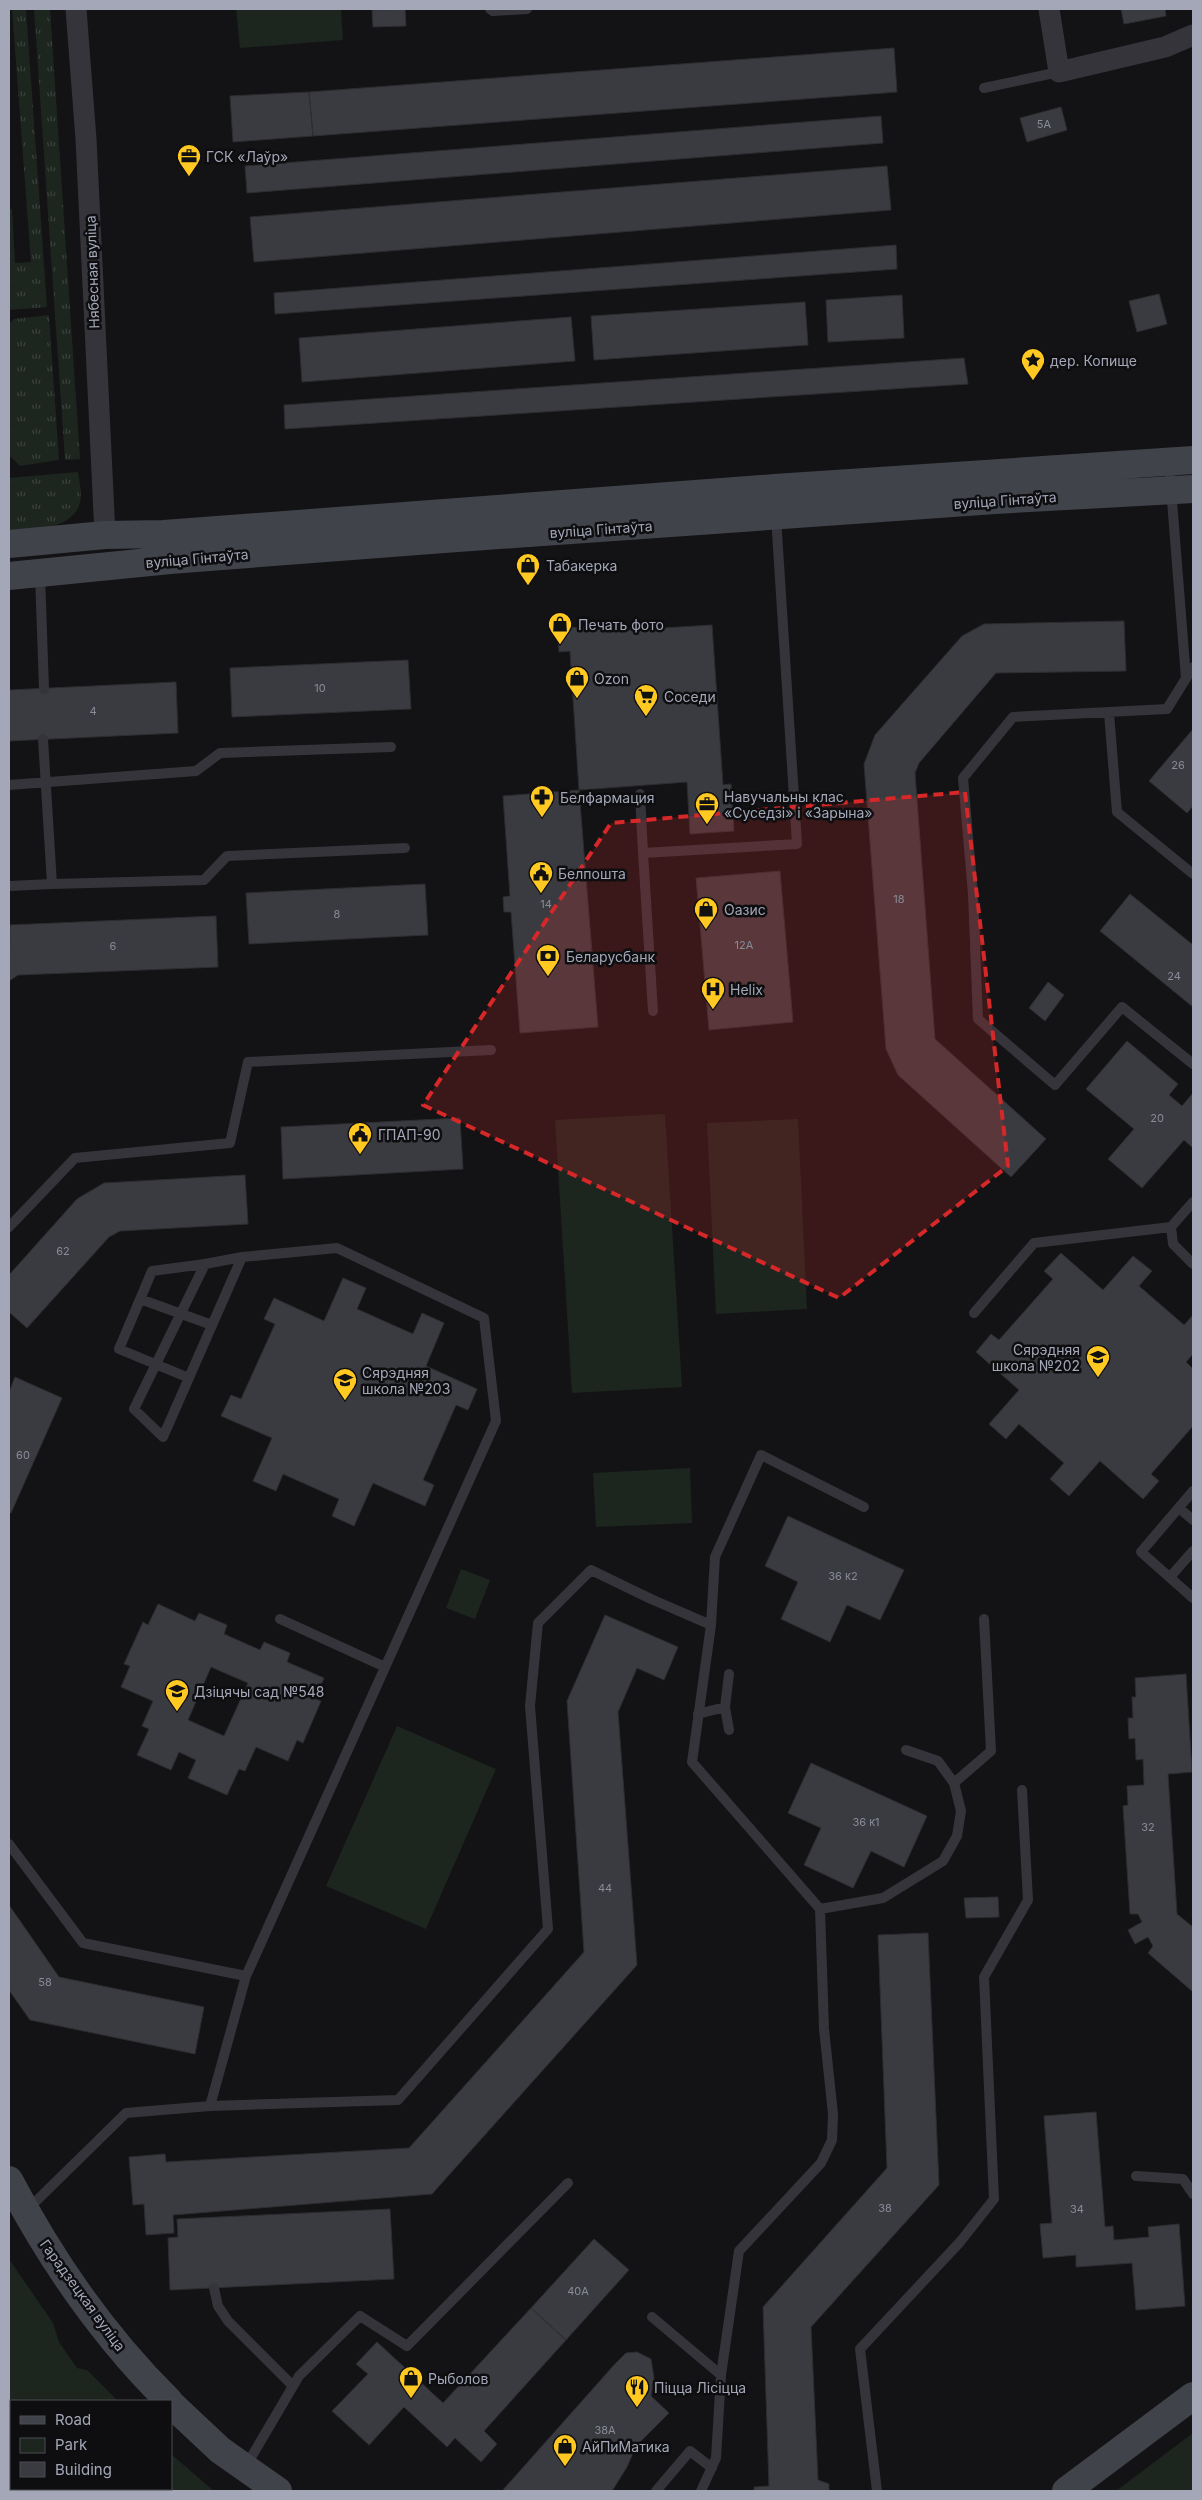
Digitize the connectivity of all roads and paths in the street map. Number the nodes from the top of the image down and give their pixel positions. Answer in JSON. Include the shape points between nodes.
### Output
{"nodes":[{"id":1,"x":76,"y":9,"type":"edge"},
{"id":2,"x":490,"y":9,"type":"edge"},
{"id":3,"x":527,"y":9,"type":"edge"},
{"id":4,"x":1049,"y":9,"type":"edge"},
{"id":5,"x":1193,"y":35,"type":"edge"},
{"id":6,"x":1059,"y":72,"type":"junction"},
{"id":7,"x":984,"y":88,"type":"dead end"},
{"id":8,"x":1181,"y":462,"type":"edge"},
{"id":9,"x":1182,"y":489,"type":"edge"},
{"id":10,"x":775,"y":502,"type":"junction"},
{"id":11,"x":105,"y":535,"type":"junction"},
{"id":12,"x":9,"y":544,"type":"edge"},
{"id":13,"x":106,"y":566,"type":"junction"},
{"id":14,"x":40,"y":573,"type":"junction"},
{"id":15,"x":9,"y":576,"type":"edge"},
{"id":16,"x":1193,"y":667,"type":"edge"},
{"id":17,"x":1186,"y":678,"type":"junction"},
{"id":18,"x":44,"y":689,"type":"dead end"},
{"id":19,"x":1109,"y":714,"type":"junction"},
{"id":20,"x":44,"y":739,"type":"dead end"},
{"id":21,"x":391,"y":747,"type":"dead end"},
{"id":22,"x":46,"y":782,"type":"junction"},
{"id":23,"x":9,"y":785,"type":"edge"},
{"id":24,"x":640,"y":794,"type":"dead end"},
{"id":25,"x":405,"y":848,"type":"dead end"},
{"id":26,"x":643,"y":853,"type":"junction"},
{"id":27,"x":1193,"y":874,"type":"edge"},
{"id":28,"x":52,"y":884,"type":"junction"},
{"id":29,"x":9,"y":886,"type":"edge"},
{"id":30,"x":653,"y":1011,"type":"dead end"},
{"id":31,"x":491,"y":1050,"type":"dead end"},
{"id":32,"x":1193,"y":1064,"type":"edge"},
{"id":33,"x":1193,"y":1202,"type":"edge"},
{"id":34,"x":9,"y":1227,"type":"edge"},
{"id":35,"x":1172,"y":1227,"type":"junction"},
{"id":36,"x":242,"y":1257,"type":"junction"},
{"id":37,"x":205,"y":1264,"type":"junction"},
{"id":38,"x":1193,"y":1264,"type":"edge"},
{"id":39,"x":140,"y":1299,"type":"junction"},
{"id":40,"x":974,"y":1313,"type":"dead end"},
{"id":41,"x":181,"y":1314,"type":"junction"},
{"id":42,"x":212,"y":1325,"type":"junction"},
{"id":43,"x":157,"y":1363,"type":"junction"},
{"id":44,"x":189,"y":1378,"type":"junction"},
{"id":45,"x":1193,"y":1492,"type":"edge"},
{"id":46,"x":864,"y":1507,"type":"dead end"},
{"id":47,"x":1179,"y":1508,"type":"junction"},
{"id":48,"x":1193,"y":1520,"type":"edge"},
{"id":49,"x":1193,"y":1552,"type":"edge"},
{"id":50,"x":1170,"y":1577,"type":"junction"},
{"id":51,"x":1193,"y":1598,"type":"edge"},
{"id":52,"x":280,"y":1619,"type":"dead end"},
{"id":53,"x":984,"y":1619,"type":"dead end"},
{"id":54,"x":711,"y":1625,"type":"junction"},
{"id":55,"x":385,"y":1667,"type":"junction"},
{"id":56,"x":729,"y":1674,"type":"dead end"},
{"id":57,"x":725,"y":1707,"type":"junction"},
{"id":58,"x":698,"y":1714,"type":"junction"},
{"id":59,"x":729,"y":1730,"type":"dead end"},
{"id":60,"x":906,"y":1750,"type":"dead end"},
{"id":61,"x":954,"y":1783,"type":"junction"},
{"id":62,"x":1022,"y":1790,"type":"dead end"},
{"id":63,"x":9,"y":1844,"type":"edge"},
{"id":64,"x":820,"y":1909,"type":"junction"},
{"id":65,"x":246,"y":1976,"type":"junction"},
{"id":66,"x":210,"y":2106,"type":"junction"},
{"id":67,"x":1136,"y":2176,"type":"dead end"},
{"id":68,"x":9,"y":2180,"type":"edge"},
{"id":69,"x":568,"y":2183,"type":"dead end"},
{"id":70,"x":1193,"y":2194,"type":"edge"},
{"id":71,"x":26,"y":2212,"type":"junction"},
{"id":72,"x":214,"y":2288,"type":"dead end"},
{"id":73,"x":652,"y":2317,"type":"dead end"},
{"id":74,"x":721,"y":2375,"type":"junction"},
{"id":75,"x":293,"y":2386,"type":"junction"},
{"id":76,"x":1193,"y":2396,"type":"edge"},
{"id":77,"x":168,"y":2400,"type":"edge"},
{"id":78,"x":172,"y":2404,"type":"edge"},
{"id":79,"x":712,"y":2468,"type":"junction"},
{"id":80,"x":245,"y":2469,"type":"junction"},
{"id":81,"x":278,"y":2491,"type":"edge"},
{"id":82,"x":656,"y":2491,"type":"edge"},
{"id":83,"x":701,"y":2491,"type":"edge"},
{"id":84,"x":877,"y":2491,"type":"edge"},
{"id":85,"x":1066,"y":2491,"type":"edge"}],
"edges":[{"from":1,"to":11,"type":"street","name":"Нябесная вуліца","via":[[86,139]]},
{"from":2,"to":3,"type":"lane"},
{"from":4,"to":6,"type":"street"},
{"from":5,"to":6,"type":"street","via":[[1165,47]]},
{"from":6,"to":7,"type":"lane"},
{"from":8,"to":9,"type":"lane"},
{"from":8,"to":10,"type":"main road","name":"вуліца Гінтаўта"},
{"from":9,"to":10,"type":"main road","name":"вуліца Гінтаўта"},
{"from":9,"to":17,"type":"lane"},
{"from":10,"to":11,"type":"main road","name":"вуліца Гінтаўта"},
{"from":10,"to":13,"type":"main road","name":"вуліца Гінтаўта","via":[[444,539]]},
{"from":10,"to":26,"type":"lane","via":[[797,844]]},
{"from":11,"to":12,"type":"main road","name":"вуліца Гінтаўта"},
{"from":11,"to":13,"type":"main road"},
{"from":13,"to":14,"type":"main road","name":"вуліца Гінтаўта"},
{"from":14,"to":15,"type":"main road","name":"вуліца Гінтаўта"},
{"from":14,"to":18,"type":"lane"},
{"from":16,"to":17,"type":"lane"},
{"from":17,"to":19,"type":"lane","via":[[1167,709]]},
{"from":19,"to":27,"type":"lane","via":[[1117,812]]},
{"from":19,"to":32,"type":"lane","via":[[1013,717],[963,778],[973,894],[978,1020],[1055,1085],[1122,1007]]},
{"from":20,"to":22,"type":"lane"},
{"from":21,"to":22,"type":"lane","via":[[220,753],[196,771]]},
{"from":22,"to":23,"type":"lane"},
{"from":22,"to":28,"type":"lane"},
{"from":24,"to":26,"type":"lane"},
{"from":25,"to":28,"type":"lane","via":[[227,856],[204,880]]},
{"from":26,"to":30,"type":"lane"},
{"from":28,"to":29,"type":"lane"},
{"from":31,"to":34,"type":"lane","via":[[248,1062],[230,1143],[75,1158]]},
{"from":33,"to":35,"type":"lane"},
{"from":35,"to":38,"type":"lane","via":[[1173,1244]]},
{"from":35,"to":40,"type":"lane","via":[[1034,1243]]},
{"from":36,"to":37,"type":"lane"},
{"from":36,"to":42,"type":"lane"},
{"from":36,"to":55,"type":"lane","via":[[337,1248],[484,1318],[496,1421]]},
{"from":37,"to":39,"type":"lane","via":[[152,1272]]},
{"from":37,"to":41,"type":"lane"},
{"from":39,"to":41,"type":"lane"},
{"from":39,"to":43,"type":"lane","via":[[118,1349]]},
{"from":41,"to":42,"type":"lane"},
{"from":41,"to":43,"type":"lane"},
{"from":42,"to":44,"type":"lane"},
{"from":43,"to":44,"type":"lane"},
{"from":43,"to":44,"type":"lane","via":[[134,1409],[164,1437]]},
{"from":45,"to":47,"type":"lane"},
{"from":46,"to":54,"type":"lane","via":[[760,1456],[715,1557]]},
{"from":47,"to":48,"type":"lane"},
{"from":47,"to":50,"type":"lane","via":[[1141,1552]]},
{"from":49,"to":50,"type":"lane"},
{"from":50,"to":51,"type":"lane"},
{"from":52,"to":55,"type":"lane"},
{"from":53,"to":61,"type":"lane","via":[[991,1751]]},
{"from":54,"to":58,"type":"lane"},
{"from":54,"to":66,"type":"lane","via":[[591,1570],[538,1623],[530,1706],[548,1929],[398,2100]]},
{"from":55,"to":65,"type":"lane"},
{"from":56,"to":57,"type":"lane"},
{"from":57,"to":58,"type":"lane"},
{"from":57,"to":59,"type":"lane"},
{"from":58,"to":64,"type":"lane","via":[[692,1762]]},
{"from":60,"to":61,"type":"lane","via":[[938,1762]]},
{"from":61,"to":64,"type":"lane","via":[[961,1811],[958,1836],[942,1860],[883,1898]]},
{"from":62,"to":84,"type":"lane","via":[[1028,1900],[984,1977],[994,2199],[960,2242],[860,2349]]},
{"from":63,"to":65,"type":"lane","via":[[83,1943]]},
{"from":64,"to":74,"type":"lane","via":[[832,2140],[821,2163],[739,2251]]},
{"from":65,"to":66,"type":"lane"},
{"from":66,"to":71,"type":"lane","via":[[126,2113]]},
{"from":67,"to":70,"type":"lane","via":[[1183,2179]]},
{"from":68,"to":71,"type":"main road","name":"Гарадзецкая вуліца"},
{"from":69,"to":75,"type":"lane","via":[[407,2346],[360,2316],[299,2376]]},
{"from":71,"to":77,"type":"main road","name":"Гарадзецкая вуліца","via":[[96,2317]]},
{"from":72,"to":75,"type":"lane","via":[[218,2306],[228,2320]]},
{"from":73,"to":74,"type":"lane"},
{"from":74,"to":79,"type":"lane","via":[[716,2458]]},
{"from":75,"to":80,"type":"lane"},
{"from":76,"to":85,"type":"main road"},
{"from":78,"to":80,"type":"main road","name":"Гарадзецкая вуліца"},
{"from":79,"to":82,"type":"lane","via":[[690,2451]]},
{"from":79,"to":83,"type":"lane"},
{"from":80,"to":81,"type":"main road","name":"Гарадзецкая вуліца"}]}
